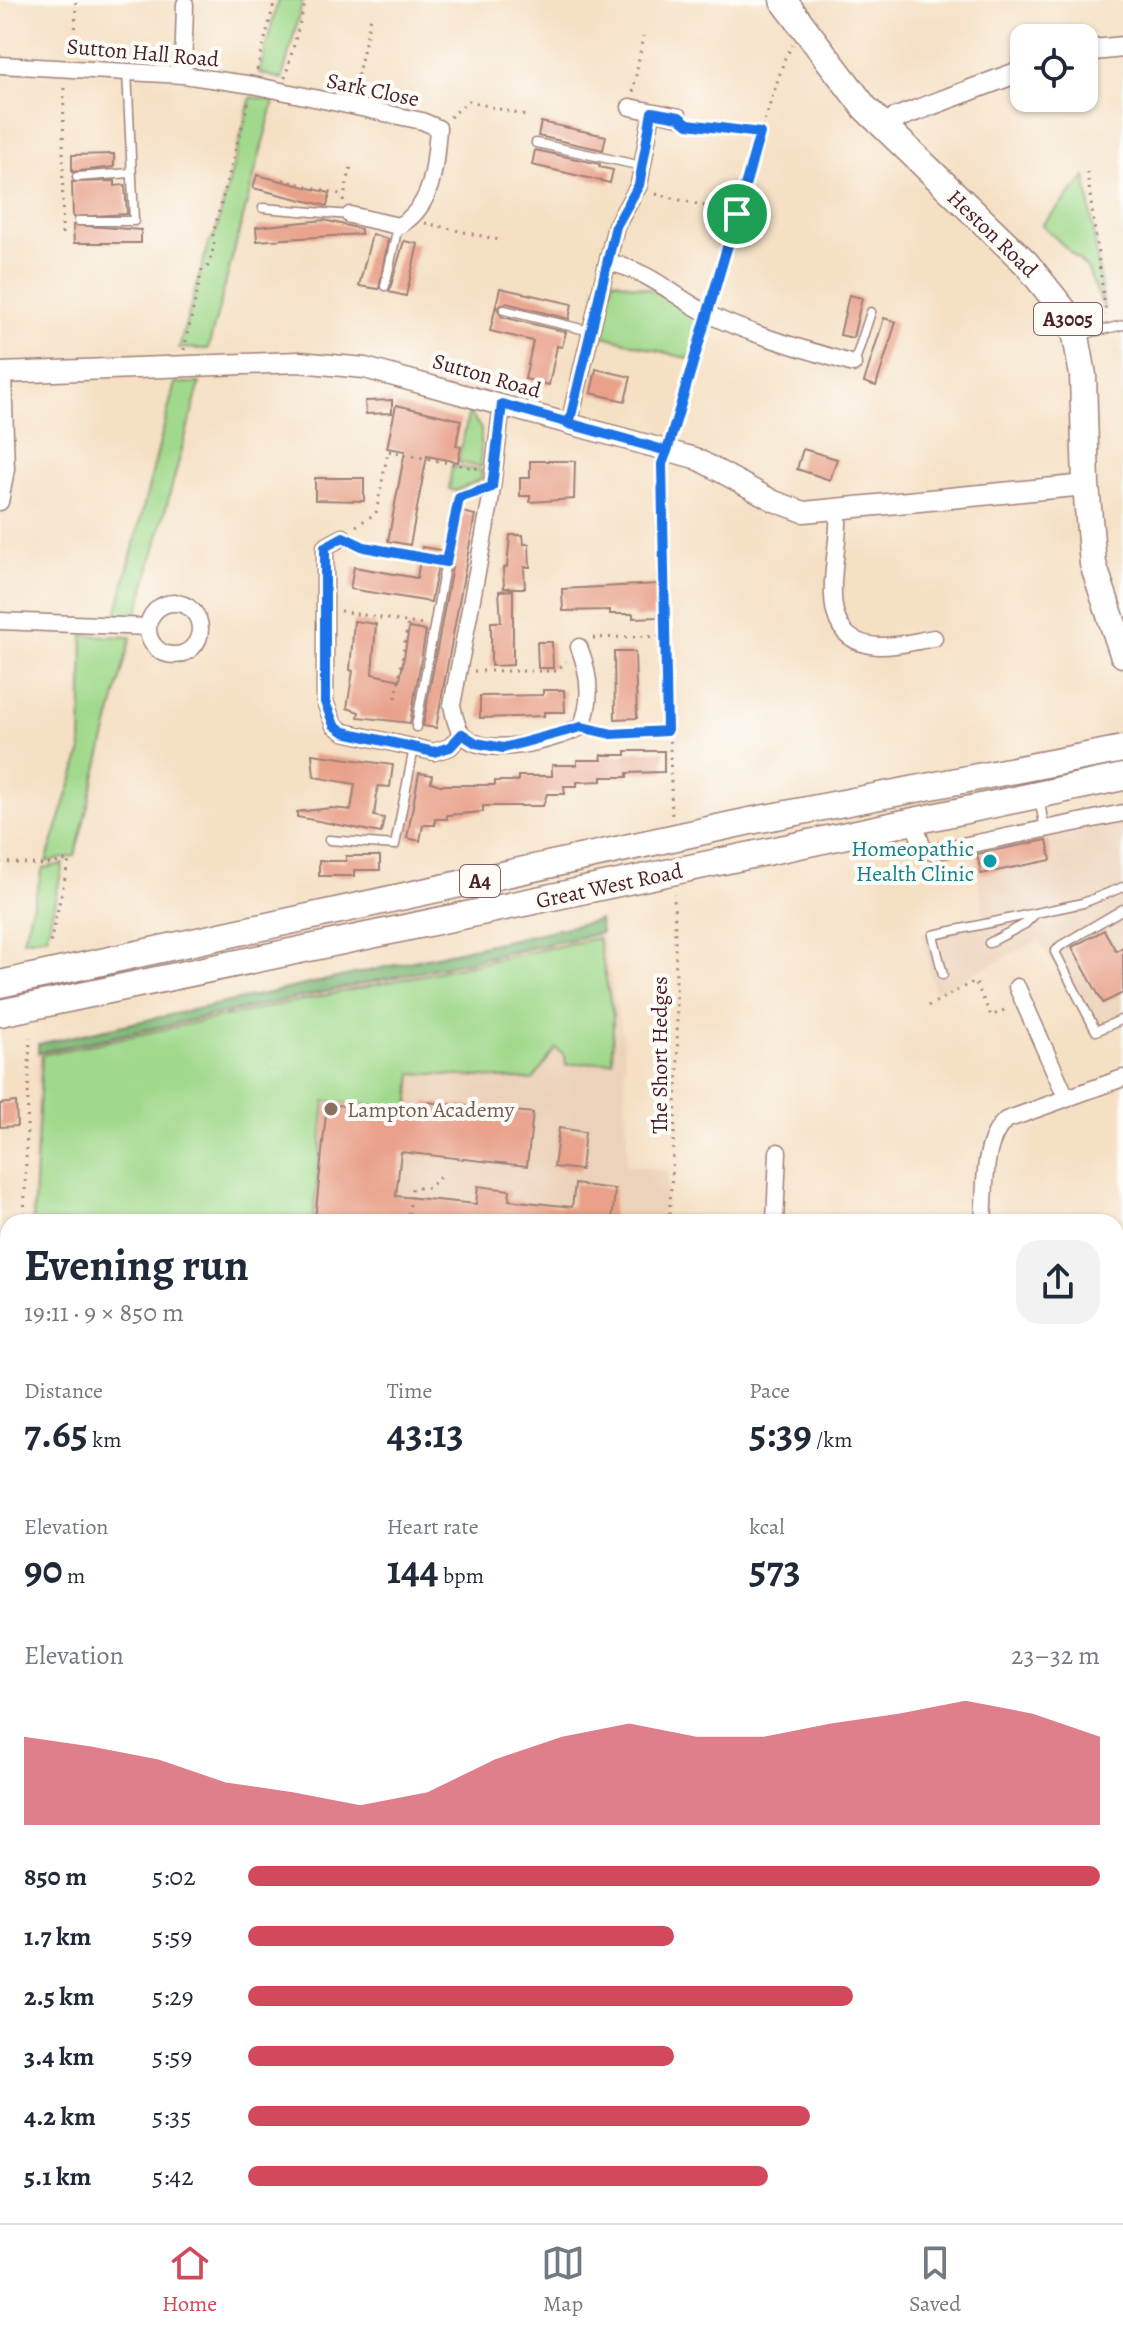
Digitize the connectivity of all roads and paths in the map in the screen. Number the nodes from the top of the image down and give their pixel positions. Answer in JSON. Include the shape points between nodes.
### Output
{"nodes":[{"id":1,"x":76,"y":0,"type":"edge"},
{"id":2,"x":275,"y":0,"type":"edge"},
{"id":3,"x":306,"y":0,"type":"edge"},
{"id":4,"x":783,"y":0,"type":"edge"},
{"id":5,"x":185,"y":2,"type":"edge"},
{"id":6,"x":371,"y":17,"type":"dead end"},
{"id":7,"x":803,"y":29,"type":"junction"},
{"id":8,"x":643,"y":36,"type":"dead end"},
{"id":9,"x":1123,"y":47,"type":"edge"},
{"id":10,"x":1098,"y":50,"type":"edge"},
{"id":11,"x":0,"y":65,"type":"edge"},
{"id":12,"x":70,"y":67,"type":"junction"},
{"id":13,"x":127,"y":71,"type":"junction"},
{"id":14,"x":183,"y":75,"type":"junction"},
{"id":15,"x":1010,"y":75,"type":"edge"},
{"id":16,"x":253,"y":85,"type":"junction"},
{"id":17,"x":282,"y":91,"type":"junction"},
{"id":18,"x":631,"y":101,"type":"joint"},
{"id":19,"x":350,"y":108,"type":"junction"},
{"id":20,"x":652,"y":112,"type":"junction"},
{"id":21,"x":530,"y":117,"type":"dead end"},
{"id":22,"x":679,"y":117,"type":"joint"},
{"id":23,"x":882,"y":126,"type":"junction"},
{"id":24,"x":438,"y":128,"type":"junction"},
{"id":25,"x":760,"y":133,"type":"junction"},
{"id":26,"x":536,"y":143,"type":"dead end"},
{"id":27,"x":352,"y":162,"type":"dead end"},
{"id":28,"x":642,"y":166,"type":"junction"},
{"id":29,"x":1087,"y":172,"type":"dead end"},
{"id":30,"x":131,"y":173,"type":"junction"},
{"id":31,"x":77,"y":177,"type":"dead end"},
{"id":32,"x":283,"y":180,"type":"dead end"},
{"id":33,"x":656,"y":194,"type":"dead end"},
{"id":34,"x":344,"y":195,"type":"junction"},
{"id":35,"x":263,"y":208,"type":"dead end"},
{"id":36,"x":737,"y":214,"type":"junction"},
{"id":37,"x":345,"y":215,"type":"junction"},
{"id":38,"x":79,"y":221,"type":"dead end"},
{"id":39,"x":404,"y":223,"type":"junction"},
{"id":40,"x":62,"y":234,"type":"dead end"},
{"id":41,"x":499,"y":240,"type":"dead end"},
{"id":42,"x":608,"y":262,"type":"junction"},
{"id":43,"x":385,"y":286,"type":"dead end"},
{"id":44,"x":504,"y":310,"type":"dead end"},
{"id":45,"x":871,"y":312,"type":"dead end"},
{"id":46,"x":709,"y":314,"type":"junction"},
{"id":47,"x":1107,"y":320,"type":"dead end"},
{"id":48,"x":1123,"y":325,"type":"edge"},
{"id":49,"x":591,"y":331,"type":"junction"},
{"id":50,"x":1076,"y":336,"type":"junction"},
{"id":51,"x":853,"y":364,"type":"joint"},
{"id":52,"x":183,"y":366,"type":"junction"},
{"id":53,"x":2,"y":373,"type":"edge"},
{"id":54,"x":502,"y":404,"type":"junction"},
{"id":55,"x":569,"y":424,"type":"junction"},
{"id":56,"x":667,"y":451,"type":"junction"},
{"id":57,"x":484,"y":469,"type":"dead end"},
{"id":58,"x":1086,"y":485,"type":"junction"},
{"id":59,"x":492,"y":487,"type":"junction"},
{"id":60,"x":0,"y":502,"type":"edge"},
{"id":61,"x":838,"y":511,"type":"junction"},
{"id":62,"x":343,"y":537,"type":"junction"},
{"id":63,"x":446,"y":562,"type":"junction"},
{"id":64,"x":332,"y":610,"type":"dead end"},
{"id":65,"x":0,"y":621,"type":"edge"},
{"id":66,"x":408,"y":622,"type":"junction"},
{"id":67,"x":148,"y":627,"type":"dead end"},
{"id":68,"x":435,"y":627,"type":"junction"},
{"id":69,"x":665,"y":636,"type":"junction"},
{"id":70,"x":934,"y":638,"type":"dead end"},
{"id":71,"x":579,"y":647,"type":"junction"},
{"id":72,"x":1123,"y":652,"type":"edge"},
{"id":73,"x":458,"y":671,"type":"junction"},
{"id":74,"x":396,"y":698,"type":"dead end"},
{"id":75,"x":416,"y":727,"type":"dead end"},
{"id":76,"x":581,"y":727,"type":"junction"},
{"id":77,"x":667,"y":731,"type":"junction"},
{"id":78,"x":462,"y":734,"type":"junction"},
{"id":79,"x":415,"y":748,"type":"junction"},
{"id":80,"x":1123,"y":749,"type":"edge"},
{"id":81,"x":1118,"y":780,"type":"edge"},
{"id":82,"x":1038,"y":794,"type":"junction"},
{"id":83,"x":1123,"y":813,"type":"edge"},
{"id":84,"x":672,"y":821,"type":"dead end"},
{"id":85,"x":1045,"y":830,"type":"junction"},
{"id":86,"x":917,"y":832,"type":"junction"},
{"id":87,"x":329,"y":840,"type":"dead end"},
{"id":88,"x":0,"y":862,"type":"edge"},
{"id":89,"x":1123,"y":887,"type":"edge"},
{"id":90,"x":673,"y":889,"type":"dead end"},
{"id":91,"x":1123,"y":909,"type":"edge"},
{"id":92,"x":1036,"y":913,"type":"junction"},
{"id":93,"x":989,"y":943,"type":"dead end"},
{"id":94,"x":50,"y":944,"type":"dead end"},
{"id":95,"x":943,"y":975,"type":"dead end"},
{"id":96,"x":0,"y":984,"type":"edge"},
{"id":97,"x":1020,"y":994,"type":"joint"},
{"id":98,"x":928,"y":1006,"type":"dead end"},
{"id":99,"x":0,"y":1013,"type":"edge"},
{"id":100,"x":1123,"y":1019,"type":"edge"},
{"id":101,"x":30,"y":1037,"type":"dead end"},
{"id":102,"x":1123,"y":1078,"type":"edge"},
{"id":103,"x":1067,"y":1099,"type":"junction"},
{"id":104,"x":778,"y":1152,"type":"dead end"},
{"id":105,"x":440,"y":1177,"type":"dead end"},
{"id":106,"x":24,"y":1214,"type":"edge"},
{"id":107,"x":409,"y":1214,"type":"edge"},
{"id":108,"x":669,"y":1214,"type":"edge"},
{"id":109,"x":775,"y":1214,"type":"edge"},
{"id":110,"x":984,"y":1214,"type":"edge"}],
"edges":[{"from":1,"to":12,"type":"path"},
{"from":2,"to":16,"type":"path"},
{"from":3,"to":17,"type":"path"},
{"from":4,"to":7,"type":"main road","name":"Heston Road","number":"A3005"},
{"from":5,"to":14,"type":"street"},
{"from":6,"to":19,"type":"path"},
{"from":7,"to":23,"type":"main road","name":"Heston Road","number":"A3005"},
{"from":7,"to":25,"type":"path","via":[[785,58]]},
{"from":8,"to":18,"type":"path"},
{"from":9,"to":10,"type":"street"},
{"from":11,"to":12,"type":"street","name":"Sutton Hall Road"},
{"from":12,"to":13,"type":"street","name":"Sutton Hall Road"},
{"from":12,"to":40,"type":"path"},
{"from":13,"to":14,"type":"street","name":"Sutton Hall Road"},
{"from":13,"to":30,"type":"lane"},
{"from":14,"to":16,"type":"street","name":"Sutton Hall Road"},
{"from":15,"to":23,"type":"street"},
{"from":16,"to":17,"type":"street","name":"Sutton Hall Road"},
{"from":16,"to":52,"type":"path","via":[[214,246],[202,270],[185,337]]},
{"from":17,"to":19,"type":"street","name":"Sark Close"},
{"from":18,"to":20,"type":"street"},
{"from":19,"to":24,"type":"street","name":"Sark Close"},
{"from":20,"to":22,"type":"street"},
{"from":20,"to":28,"type":"street"},
{"from":21,"to":24,"type":"path","via":[[469,101]]},
{"from":22,"to":25,"type":"path","via":[[688,124]]},
{"from":23,"to":50,"type":"main road","name":"Heston Road","number":"A3005","via":[[1045,283]]},
{"from":24,"to":39,"type":"street","name":"Sark Close","via":[[429,190],[420,211]]},
{"from":25,"to":36,"type":"path"},
{"from":26,"to":28,"type":"lane"},
{"from":27,"to":34,"type":"path"},
{"from":28,"to":42,"type":"street","via":[[639,185],[616,226]]},
{"from":29,"to":47,"type":"path"},
{"from":30,"to":31,"type":"lane"},
{"from":30,"to":38,"type":"lane","via":[[134,221]]},
{"from":32,"to":34,"type":"path"},
{"from":33,"to":36,"type":"path"},
{"from":34,"to":37,"type":"path"},
{"from":35,"to":37,"type":"lane"},
{"from":36,"to":46,"type":"path"},
{"from":37,"to":39,"type":"street"},
{"from":39,"to":41,"type":"path"},
{"from":39,"to":43,"type":"lane"},
{"from":42,"to":46,"type":"street","via":[[663,282]]},
{"from":42,"to":49,"type":"street"},
{"from":44,"to":49,"type":"lane"},
{"from":45,"to":51,"type":"lane"},
{"from":46,"to":51,"type":"street"},
{"from":46,"to":56,"type":"path"},
{"from":48,"to":50,"type":"lane"},
{"from":49,"to":55,"type":"street"},
{"from":50,"to":58,"type":"main road","name":"Heston Road","number":"A3005","via":[[1083,375]]},
{"from":52,"to":53,"type":"street","name":"Sutton Road"},
{"from":52,"to":54,"type":"street","name":"Sutton Road","via":[[323,362]]},
{"from":53,"to":60,"type":"street","via":[[6,469]]},
{"from":54,"to":55,"type":"street","name":"Sutton Road"},
{"from":54,"to":59,"type":"street"},
{"from":55,"to":56,"type":"street","name":"Sutton Road"},
{"from":56,"to":61,"type":"street","name":"Sutton Road","via":[[720,469],[794,509]]},
{"from":56,"to":69,"type":"path","via":[[662,464]]},
{"from":57,"to":62,"type":"path","via":[[388,451],[376,513]]},
{"from":58,"to":61,"type":"street","name":"Sutton Road"},
{"from":58,"to":72,"type":"main road","name":"Heston Road","number":"A3005","via":[[1097,582]]},
{"from":59,"to":63,"type":"lane","via":[[459,498]]},
{"from":59,"to":73,"type":"street"},
{"from":61,"to":70,"type":"street","via":[[831,603],[835,619],[864,643],[880,646]]},
{"from":62,"to":63,"type":"path","via":[[364,547]]},
{"from":62,"to":79,"type":"street","via":[[325,547],[328,713],[344,732]]},
{"from":63,"to":68,"type":"lane"},
{"from":64,"to":66,"type":"path"},
{"from":65,"to":67,"type":"street"},
{"from":66,"to":68,"type":"path"},
{"from":66,"to":74,"type":"path"},
{"from":68,"to":75,"type":"lane"},
{"from":69,"to":71,"type":"path","via":[[596,636]]},
{"from":69,"to":77,"type":"path"},
{"from":71,"to":73,"type":"path","via":[[557,671]]},
{"from":71,"to":76,"type":"street","via":[[588,693]]},
{"from":73,"to":78,"type":"street","via":[[452,705]]},
{"from":76,"to":77,"type":"path","via":[[612,734]]},
{"from":76,"to":78,"type":"street","via":[[503,748]]},
{"from":77,"to":84,"type":"path"},
{"from":78,"to":79,"type":"street","via":[[443,750]]},
{"from":79,"to":87,"type":"lane","via":[[395,845]]},
{"from":80,"to":96,"type":"main road","name":"Great West Road","number":"A4","via":[[721,827]]},
{"from":81,"to":82,"type":"main road","name":"Great West Road","number":"A4"},
{"from":82,"to":85,"type":"lane"},
{"from":82,"to":86,"type":"main road","name":"Great West Road","number":"A4"},
{"from":83,"to":85,"type":"street","name":"Great West Road"},
{"from":85,"to":86,"type":"street","name":"Great West Road","via":[[933,852],[923,849]]},
{"from":86,"to":99,"type":"main road","name":"Great West Road","number":"A4"},
{"from":88,"to":94,"type":"path","via":[[43,865],[69,860]]},
{"from":89,"to":92,"type":"lane"},
{"from":90,"to":108,"type":"path","name":"The Short Hedges","via":[[678,1069]]},
{"from":91,"to":100,"type":"lane","via":[[1055,952],[1096,1031]]},
{"from":92,"to":93,"type":"lane"},
{"from":92,"to":95,"type":"lane","via":[[933,935]]},
{"from":97,"to":98,"type":"path","via":[[991,1016],[975,981]]},
{"from":97,"to":103,"type":"street"},
{"from":101,"to":106,"type":"path"},
{"from":102,"to":103,"type":"street"},
{"from":103,"to":110,"type":"street","via":[[1006,1120],[995,1130]]},
{"from":104,"to":109,"type":"street"},
{"from":105,"to":107,"type":"path","via":[[428,1188],[412,1188]]}]}
